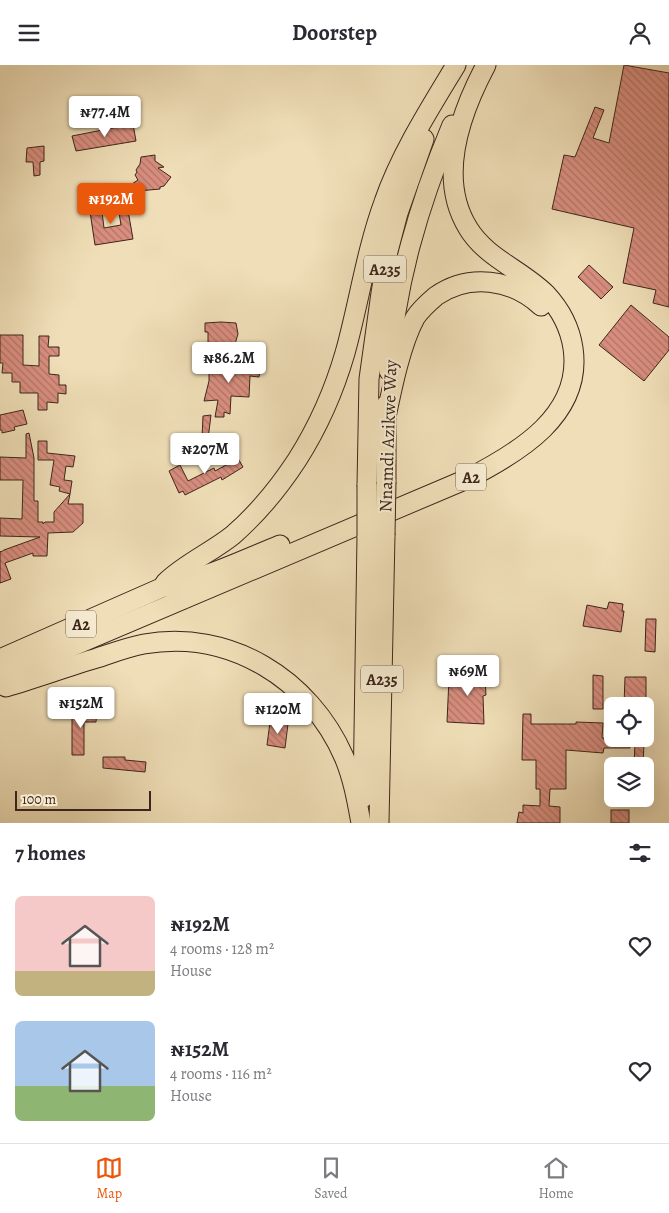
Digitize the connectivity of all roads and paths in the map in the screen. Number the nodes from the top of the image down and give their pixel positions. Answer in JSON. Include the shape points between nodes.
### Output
{"nodes":[{"id":1,"x":457,"y":65,"type":"edge"},
{"id":2,"x":481,"y":65,"type":"edge"},
{"id":3,"x":486,"y":65,"type":"edge"},
{"id":4,"x":386,"y":417,"type":"junction"},
{"id":5,"x":376,"y":535,"type":"junction"},
{"id":6,"x":161,"y":588,"type":"junction"},
{"id":7,"x":0,"y":659,"type":"edge"},
{"id":8,"x":0,"y":677,"type":"edge"},
{"id":9,"x":0,"y":688,"type":"edge"},
{"id":10,"x":362,"y":823,"type":"edge"},
{"id":11,"x":379,"y":823,"type":"edge"}],
"edges":[{"from":1,"to":5,"type":"highway","name":"Nnamdi Azikwe Way","number":"A235","bridge":true,"via":[[430,124],[388,251],[370,379],[367,485]]},
{"from":1,"to":6,"type":"highway","number":"A2","via":[[404,156],[384,201],[344,353],[331,394],[314,431],[296,462],[267,500],[233,534]]},
{"from":2,"to":4,"type":"highway","name":"Nnamdi Azikwe Way","number":"A235","via":[[457,113],[416,220],[396,304]]},
{"from":3,"to":8,"type":"highway","number":"A2","via":[[457,137],[454,159],[456,195],[468,228],[478,241],[545,294],[557,308],[572,338],[574,375],[570,392],[545,427],[513,454],[467,479]]},
{"from":4,"to":5,"type":"highway","name":"Nnamdi Azikwe Way","number":"A235","bridge":true,"via":[[386,482]]},
{"from":4,"to":6,"type":"highway","via":[[407,337],[416,317],[446,289],[466,282],[503,284],[523,292],[552,320],[562,362],[559,383],[550,403],[512,440],[475,464],[210,573]]},
{"from":5,"to":10,"type":"highway","name":"Nnamdi Azikwe Way","number":"A235"},
{"from":5,"to":11,"type":"highway","name":"Nnamdi Azikwe Way","number":"A235"},
{"from":6,"to":7,"type":"highway","number":"A2"},
{"from":9,"to":10,"type":"highway","via":[[144,644],[184,641],[226,648],[261,663],[311,703],[345,758]]}]}
